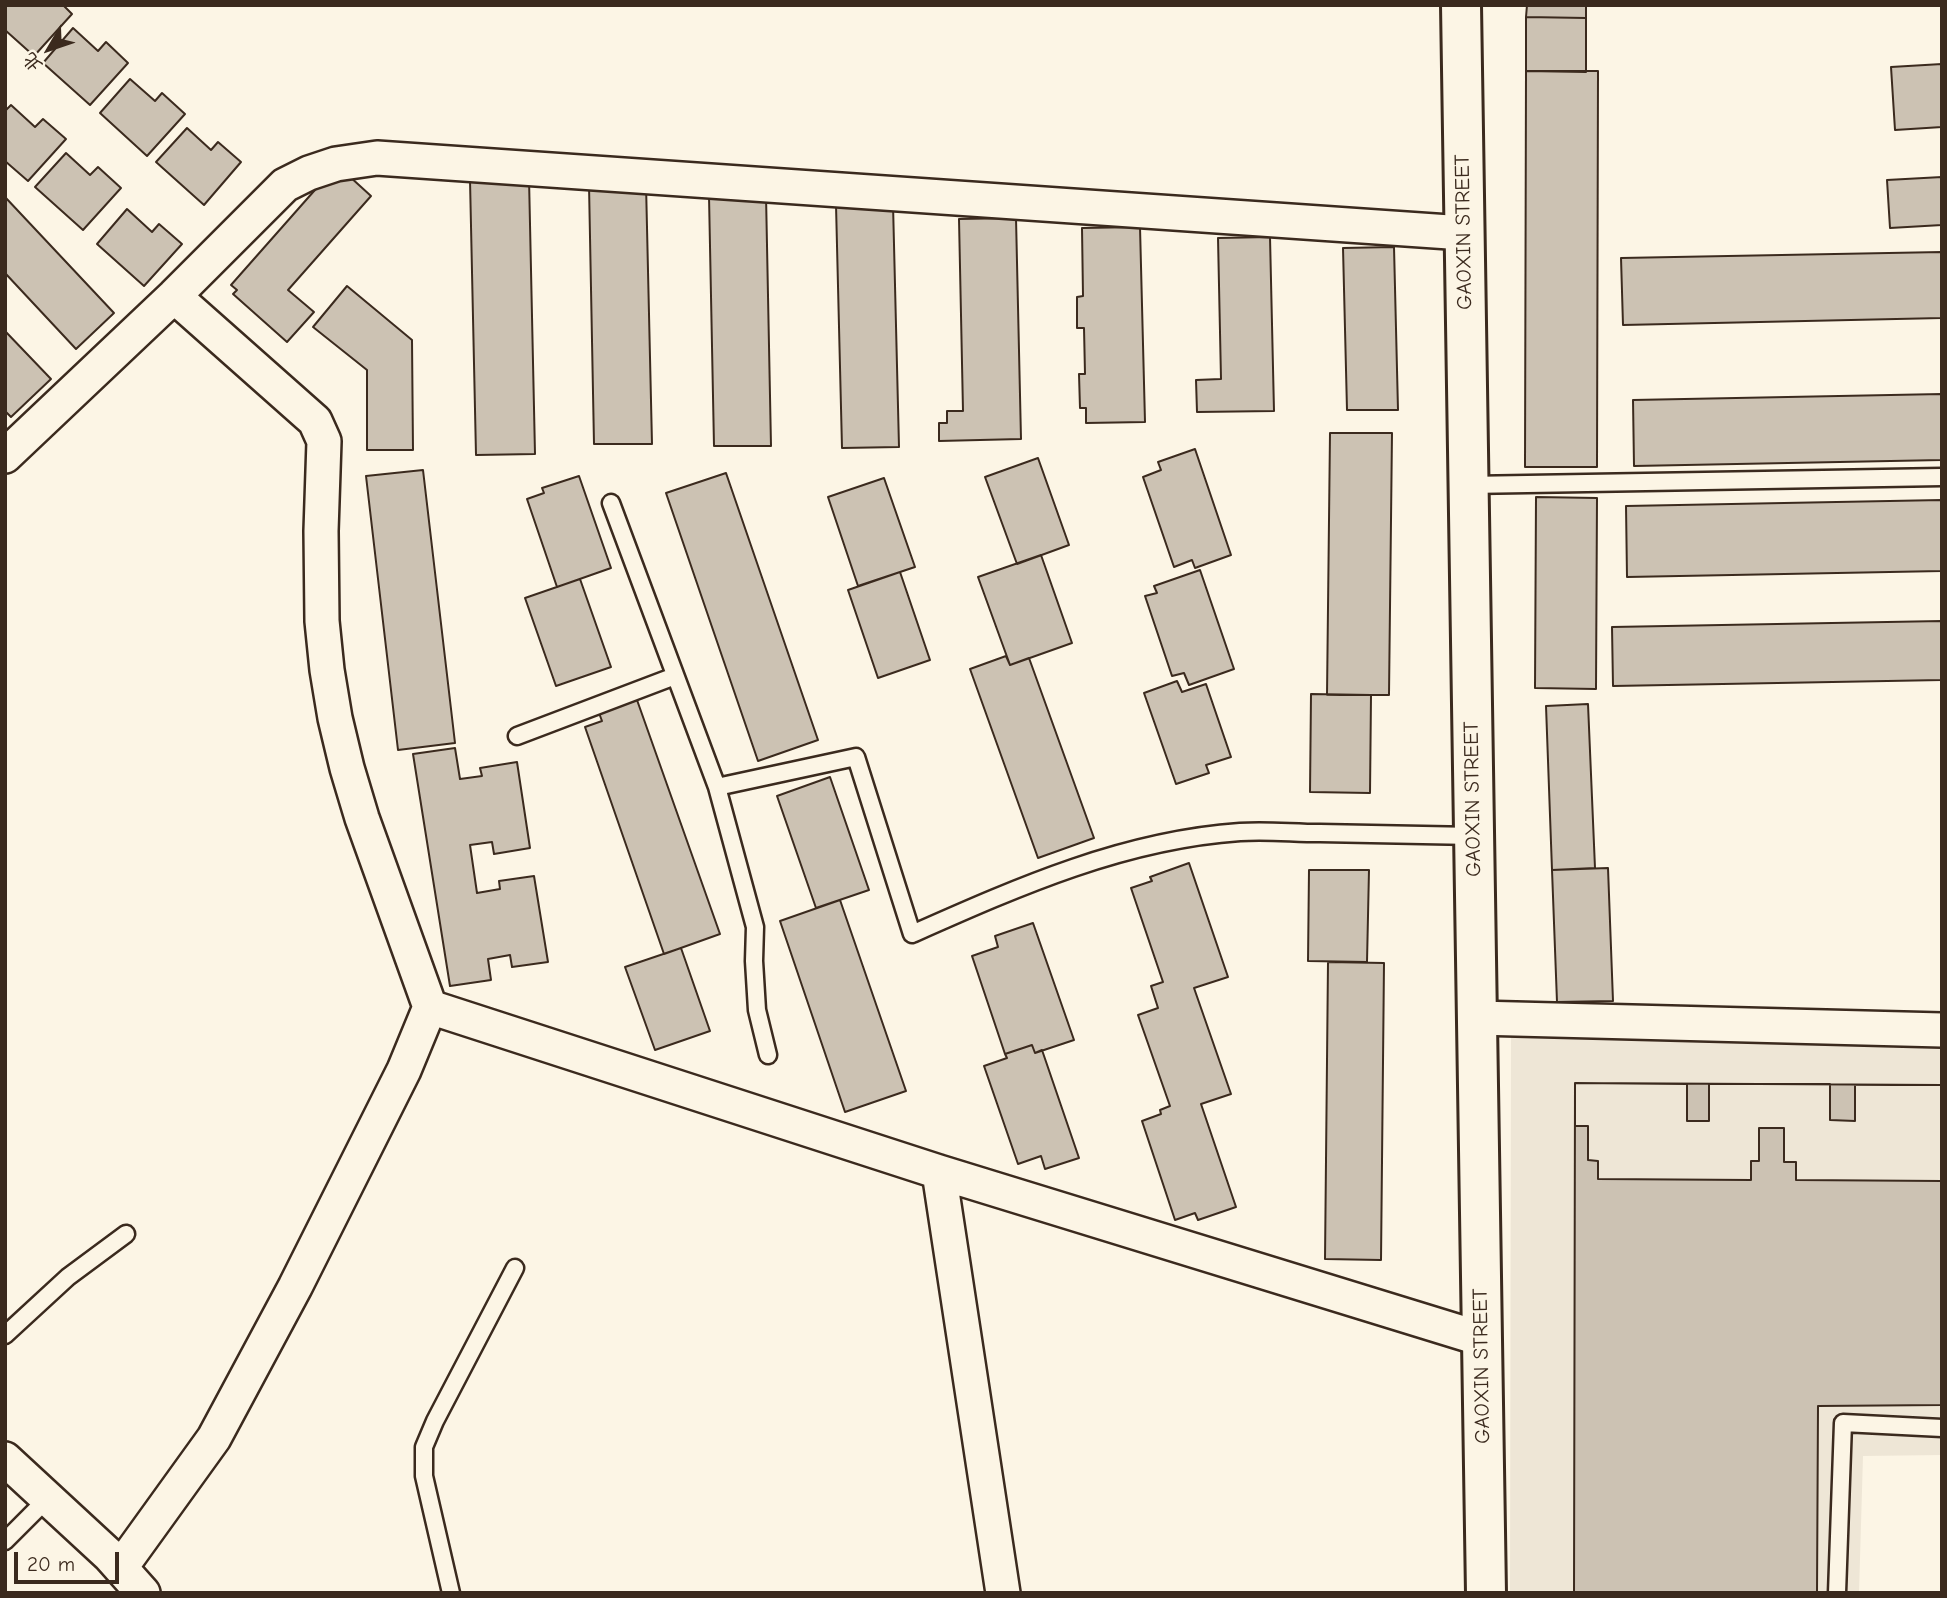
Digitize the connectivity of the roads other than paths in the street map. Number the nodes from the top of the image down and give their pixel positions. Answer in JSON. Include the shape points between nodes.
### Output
{"nodes":[{"id":1,"x":1461,"y":5,"type":"edge"},
{"id":2,"x":1464,"y":233,"type":"junction"},
{"id":3,"x":174,"y":296,"type":"junction"},
{"id":4,"x":5,"y":456,"type":"edge"},
{"id":5,"x":1942,"y":477,"type":"edge"},
{"id":6,"x":1468,"y":485,"type":"junction"},
{"id":7,"x":611,"y":503,"type":"dead end"},
{"id":8,"x":675,"y":676,"type":"junction"},
{"id":9,"x":517,"y":736,"type":"dead end"},
{"id":10,"x":717,"y":787,"type":"junction"},
{"id":11,"x":1474,"y":836,"type":"junction"},
{"id":12,"x":430,"y":1007,"type":"junction"},
{"id":13,"x":1477,"y":1018,"type":"junction"},
{"id":14,"x":1942,"y":1030,"type":"edge"},
{"id":15,"x":768,"y":1055,"type":"dead end"},
{"id":16,"x":939,"y":1172,"type":"junction"},
{"id":17,"x":126,"y":1234,"type":"dead end"},
{"id":18,"x":515,"y":1268,"type":"dead end"},
{"id":19,"x":5,"y":1335,"type":"edge"},
{"id":20,"x":1482,"y":1339,"type":"junction"},
{"id":21,"x":1942,"y":1428,"type":"edge"},
{"id":22,"x":5,"y":1459,"type":"edge"},
{"id":23,"x":48,"y":1499,"type":"junction"},
{"id":24,"x":5,"y":1541,"type":"edge"},
{"id":25,"x":121,"y":1567,"type":"junction"},
{"id":26,"x":144,"y":1593,"type":"edge"},
{"id":27,"x":451,"y":1593,"type":"edge"},
{"id":28,"x":1003,"y":1593,"type":"edge"},
{"id":29,"x":1486,"y":1593,"type":"edge"},
{"id":30,"x":1838,"y":1593,"type":"edge"}],
"edges":[{"from":1,"to":2,"type":"street","name":"GAOXIN STREET"},
{"from":2,"to":3,"type":"street","via":[[377,158],[336,164],[285,185]]},
{"from":2,"to":6,"type":"street","name":"GAOXIN STREET"},
{"from":3,"to":4,"type":"street"},
{"from":3,"to":12,"type":"street","via":[[315,421],[324,441],[322,621],[335,718],[362,818]]},
{"from":5,"to":6,"type":"lane"},
{"from":6,"to":11,"type":"street","name":"GAOXIN STREET"},
{"from":7,"to":8,"type":"lane"},
{"from":8,"to":9,"type":"lane"},
{"from":8,"to":10,"type":"lane"},
{"from":10,"to":11,"type":"lane","via":[[856,757],[912,934],[1079,864],[1180,840],[1241,832]]},
{"from":10,"to":15,"type":"lane","via":[[755,927],[757,1010]]},
{"from":11,"to":13,"type":"street","name":"GAOXIN STREET"},
{"from":12,"to":16,"type":"street"},
{"from":12,"to":25,"type":"street","via":[[404,1070],[214,1438]]},
{"from":13,"to":14,"type":"street"},
{"from":13,"to":20,"type":"street","name":"GAOXIN STREET"},
{"from":16,"to":20,"type":"street"},
{"from":16,"to":28,"type":"street"},
{"from":17,"to":19,"type":"lane"},
{"from":18,"to":27,"type":"lane","via":[[424,1447],[424,1476]]},
{"from":20,"to":29,"type":"street","name":"GAOXIN STREET"},
{"from":21,"to":30,"type":"lane","via":[[1843,1423]]},
{"from":22,"to":23,"type":"street"},
{"from":23,"to":24,"type":"lane"},
{"from":23,"to":25,"type":"street"},
{"from":25,"to":26,"type":"street"}]}
